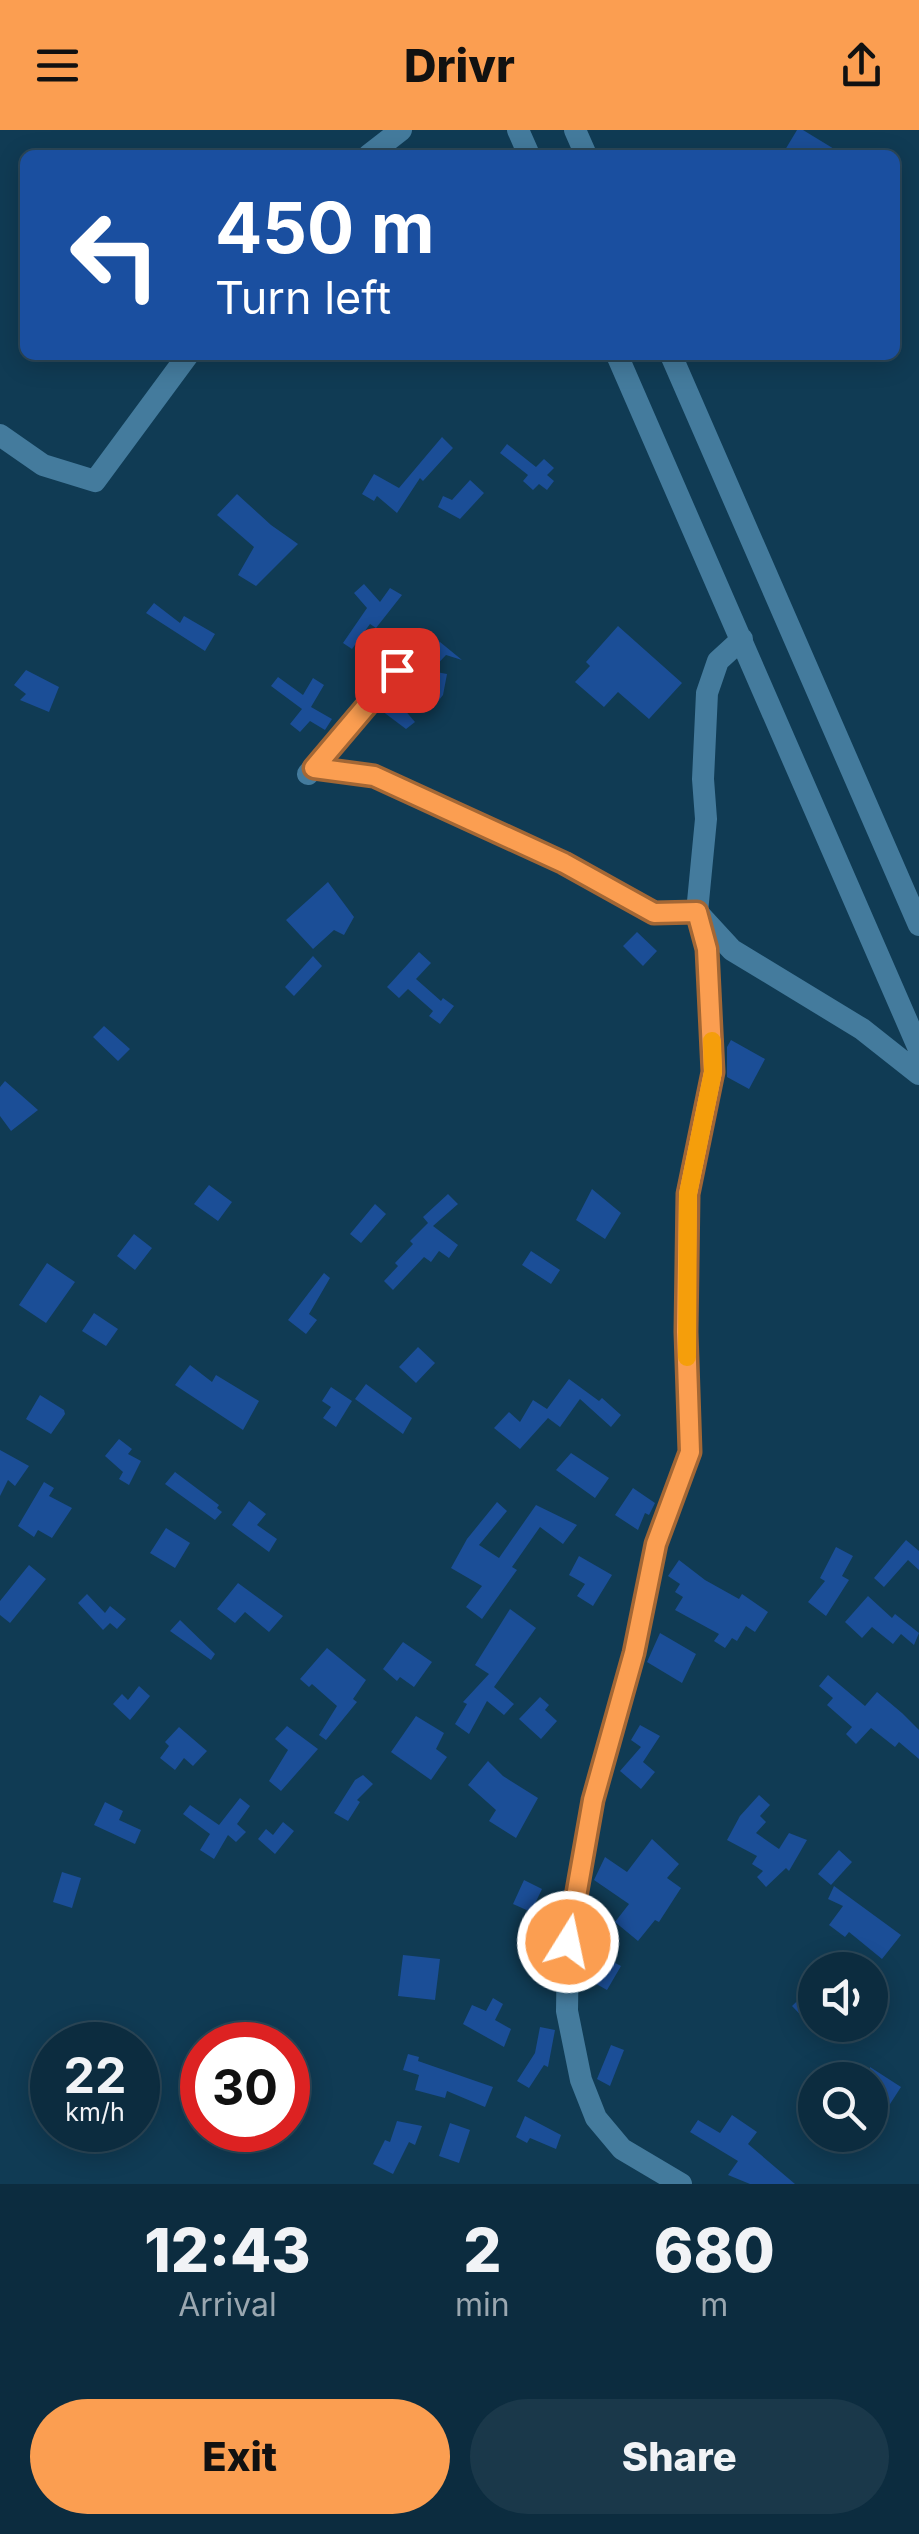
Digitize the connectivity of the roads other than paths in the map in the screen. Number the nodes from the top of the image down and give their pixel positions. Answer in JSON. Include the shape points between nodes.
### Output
{"nodes":[{"id":1,"x":401,"y":130,"type":"edge"},
{"id":2,"x":375,"y":150,"type":"edge"},
{"id":3,"x":184,"y":360,"type":"edge"},
{"id":4,"x":619,"y":360,"type":"edge"},
{"id":5,"x":673,"y":360,"type":"edge"},
{"id":6,"x":0,"y":436,"type":"edge"},
{"id":7,"x":742,"y":639,"type":"junction"},
{"id":8,"x":397,"y":670,"type":"dead end"},
{"id":9,"x":697,"y":912,"type":"junction"},
{"id":10,"x":919,"y":926,"type":"edge"},
{"id":11,"x":919,"y":1049,"type":"edge"},
{"id":12,"x":919,"y":1074,"type":"edge"},
{"id":13,"x":681,"y":2184,"type":"edge"}],
"edges":[{"from":1,"to":2,"type":"street"},
{"from":3,"to":6,"type":"street","via":[[95,481],[43,465]]},
{"from":4,"to":7,"type":"street"},
{"from":5,"to":10,"type":"street"},
{"from":7,"to":9,"type":"street","via":[[718,662],[707,693]]},
{"from":7,"to":11,"type":"street"},
{"from":8,"to":9,"type":"street","via":[[310,772],[374,776],[564,863],[654,913]]},
{"from":9,"to":12,"type":"street","via":[[732,950],[862,1029]]},
{"from":9,"to":13,"type":"street","via":[[707,949],[713,1072],[688,1194],[690,1452],[656,1544],[593,1800],[568,1942],[566,2011],[596,2118],[622,2149]]}]}
